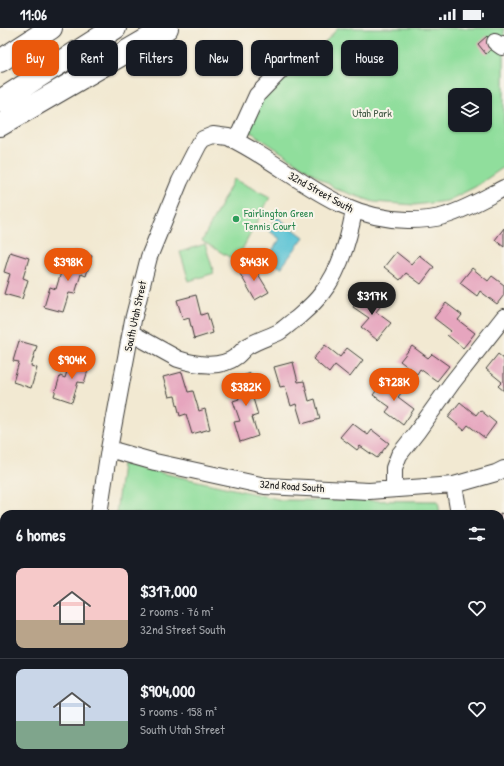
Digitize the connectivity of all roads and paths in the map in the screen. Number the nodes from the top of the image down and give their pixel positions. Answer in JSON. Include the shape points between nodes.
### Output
{"nodes":[{"id":1,"x":51,"y":28,"type":"edge"},
{"id":2,"x":115,"y":28,"type":"edge"},
{"id":3,"x":161,"y":31,"type":"edge"},
{"id":4,"x":0,"y":61,"type":"edge"},
{"id":5,"x":275,"y":76,"type":"edge"},
{"id":6,"x":0,"y":101,"type":"edge"},
{"id":7,"x":0,"y":125,"type":"edge"},
{"id":8,"x":213,"y":135,"type":"joint"},
{"id":9,"x":236,"y":141,"type":"junction"},
{"id":10,"x":504,"y":188,"type":"edge"},
{"id":11,"x":354,"y":211,"type":"junction"},
{"id":12,"x":504,"y":317,"type":"edge"},
{"id":13,"x":131,"y":333,"type":"junction"},
{"id":14,"x":109,"y":449,"type":"junction"},
{"id":15,"x":504,"y":469,"type":"edge"},
{"id":16,"x":454,"y":485,"type":"junction"},
{"id":17,"x":394,"y":488,"type":"junction"},
{"id":18,"x":100,"y":510,"type":"edge"},
{"id":19,"x":459,"y":510,"type":"edge"}],
"edges":[{"from":1,"to":4,"type":"highway"},
{"from":2,"to":6,"type":"highway"},
{"from":3,"to":7,"type":"highway"},
{"from":5,"to":9,"type":"street","via":[[257,95]]},
{"from":8,"to":9,"type":"street","name":"32nd Street South"},
{"from":8,"to":13,"type":"street","name":"South Utah Street","via":[[203,139],[167,210],[149,257]]},
{"from":9,"to":11,"type":"street","name":"32nd Street South"},
{"from":10,"to":11,"type":"street","name":"32nd Street South","via":[[443,216],[418,220],[394,220]]},
{"from":11,"to":13,"type":"street","via":[[338,266],[323,293],[280,331],[246,346],[229,361],[218,364],[185,362]]},
{"from":12,"to":17,"type":"street","via":[[399,455],[394,468]]},
{"from":13,"to":14,"type":"street","name":"South Utah Street"},
{"from":14,"to":17,"type":"street","name":"32nd Road South","via":[[155,462],[265,486],[369,491]]},
{"from":14,"to":18,"type":"street","name":"South Utah Street"},
{"from":15,"to":16,"type":"street","name":"32nd Road South"},
{"from":16,"to":17,"type":"street","name":"32nd Road South"},
{"from":16,"to":19,"type":"street"}]}
